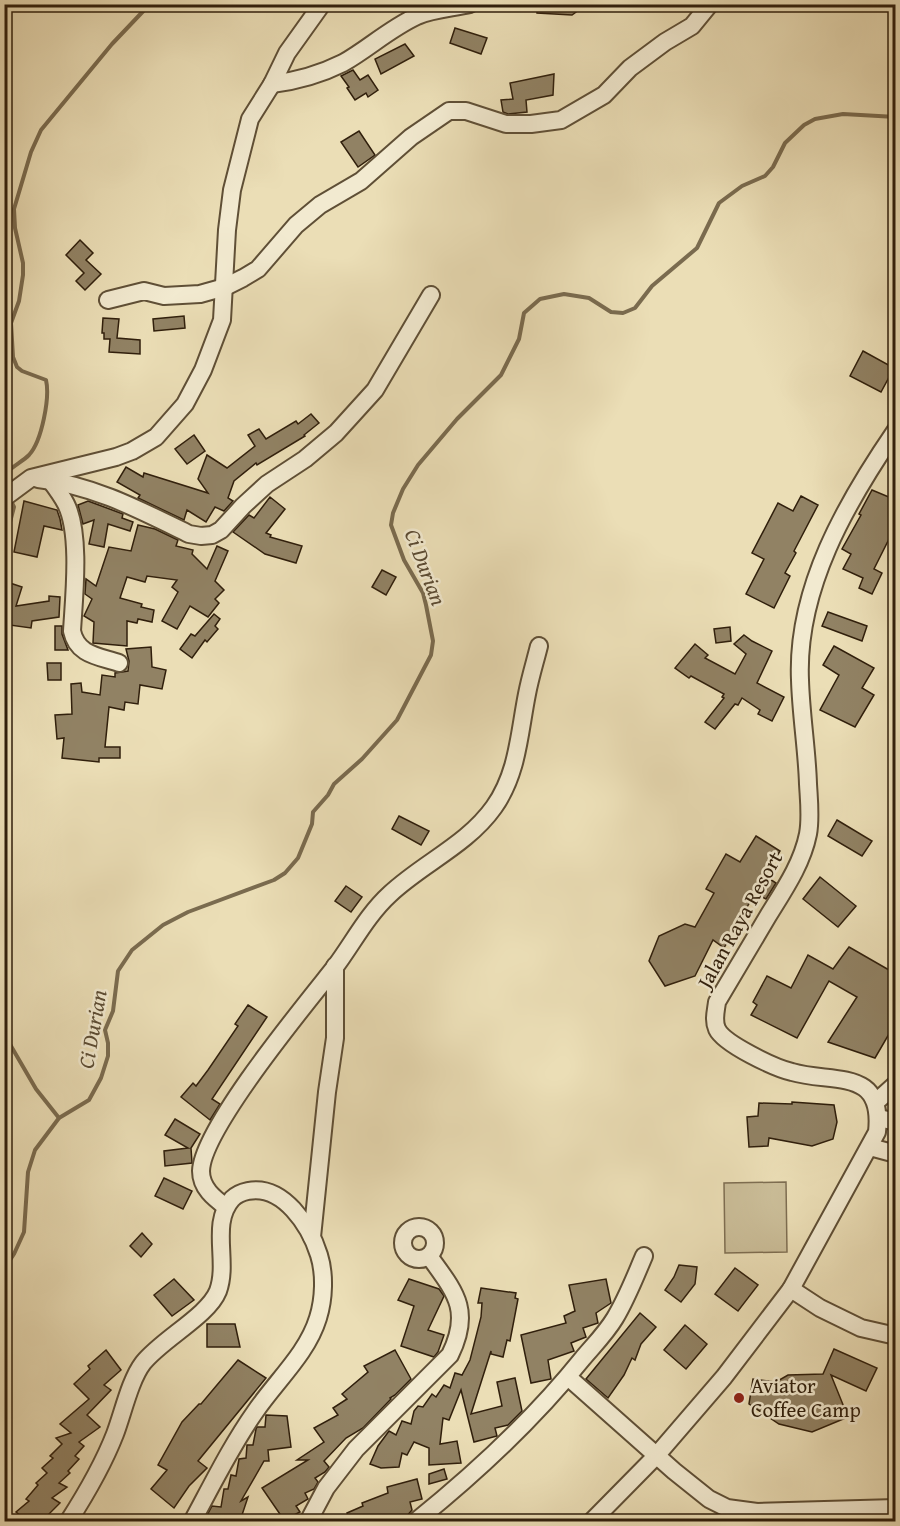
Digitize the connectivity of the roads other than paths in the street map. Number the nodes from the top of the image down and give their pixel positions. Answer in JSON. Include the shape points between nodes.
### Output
{"nodes":[{"id":1,"x":321,"y":4,"type":"edge"},
{"id":2,"x":470,"y":4,"type":"edge"},
{"id":3,"x":710,"y":4,"type":"edge"},
{"id":4,"x":272,"y":84,"type":"junction"},
{"id":5,"x":225,"y":287,"type":"junction"},
{"id":6,"x":432,"y":295,"type":"dead end"},
{"id":7,"x":108,"y":300,"type":"dead end"},
{"id":8,"x":896,"y":430,"type":"edge"},
{"id":9,"x":31,"y":478,"type":"junction"},
{"id":10,"x":51,"y":480,"type":"junction"},
{"id":11,"x":4,"y":498,"type":"edge"},
{"id":12,"x":539,"y":646,"type":"dead end"},
{"id":13,"x":119,"y":663,"type":"dead end"},
{"id":14,"x":335,"y":966,"type":"junction"},
{"id":15,"x":896,"y":1084,"type":"edge"},
{"id":16,"x":878,"y":1110,"type":"junction"},
{"id":17,"x":896,"y":1122,"type":"edge"},
{"id":18,"x":870,"y":1147,"type":"junction"},
{"id":19,"x":896,"y":1154,"type":"edge"},
{"id":20,"x":226,"y":1207,"type":"junction"},
{"id":21,"x":312,"y":1237,"type":"junction"},
{"id":22,"x":429,"y":1256,"type":"dead end"},
{"id":23,"x":644,"y":1256,"type":"dead end"},
{"id":24,"x":791,"y":1289,"type":"junction"},
{"id":25,"x":896,"y":1336,"type":"edge"},
{"id":26,"x":568,"y":1377,"type":"junction"},
{"id":27,"x":656,"y":1456,"type":"junction"},
{"id":28,"x":896,"y":1508,"type":"edge"},
{"id":29,"x":68,"y":1521,"type":"edge"},
{"id":30,"x":192,"y":1521,"type":"edge"},
{"id":31,"x":308,"y":1521,"type":"edge"},
{"id":32,"x":415,"y":1521,"type":"edge"},
{"id":33,"x":591,"y":1521,"type":"edge"}],
"edges":[{"from":1,"to":4,"type":"street","via":[[287,53]]},
{"from":2,"to":4,"type":"street","via":[[418,15],[343,63],[291,82]]},
{"from":3,"to":5,"type":"street","via":[[692,26],[630,68],[604,95],[561,120],[506,124],[466,111],[449,111],[411,137],[361,181],[296,225],[258,268]]},
{"from":4,"to":5,"type":"street","via":[[250,119],[240,151],[231,200]]},
{"from":5,"to":7,"type":"street","via":[[200,294],[164,296],[144,291]]},
{"from":5,"to":9,"type":"street","via":[[222,320],[211,352],[185,404],[170,424],[156,437],[116,457]]},
{"from":6,"to":10,"type":"street","via":[[375,390],[336,433],[267,484],[212,535],[189,534],[95,490]]},
{"from":8,"to":16,"type":"street","name":"Jalan Raya Resort","via":[[859,487],[834,536],[805,615],[800,681],[809,807],[802,855],[717,1002],[715,1018],[722,1037],[759,1059],[791,1072],[842,1078],[858,1084],[870,1094]]},
{"from":9,"to":10,"type":"street"},
{"from":9,"to":11,"type":"street"},
{"from":10,"to":13,"type":"street","via":[[67,505],[72,524],[74,639],[81,650]]},
{"from":12,"to":14,"type":"street","via":[[515,764],[495,805],[450,850],[390,894]]},
{"from":14,"to":20,"type":"street","via":[[240,1093],[211,1140],[201,1173],[205,1187]]},
{"from":14,"to":21,"type":"street","via":[[335,1038]]},
{"from":15,"to":16,"type":"street"},
{"from":16,"to":17,"type":"street"},
{"from":16,"to":18,"type":"street","via":[[878,1132]]},
{"from":18,"to":19,"type":"street"},
{"from":18,"to":24,"type":"street"},
{"from":20,"to":21,"type":"street","via":[[234,1196],[245,1192],[272,1192],[294,1211]]},
{"from":20,"to":29,"type":"street","via":[[221,1226],[218,1290],[204,1309],[142,1364],[110,1446]]},
{"from":21,"to":30,"type":"street","via":[[319,1256],[322,1292],[319,1317],[311,1336],[255,1413]]},
{"from":22,"to":31,"type":"street","via":[[454,1290],[460,1312],[460,1335],[450,1354],[356,1449],[326,1488]]},
{"from":23,"to":26,"type":"street","via":[[613,1321]]},
{"from":24,"to":25,"type":"street","via":[[861,1328]]},
{"from":24,"to":27,"type":"street","via":[[724,1377]]},
{"from":26,"to":27,"type":"street"},
{"from":26,"to":32,"type":"street","via":[[518,1431],[454,1491]]},
{"from":27,"to":28,"type":"street","via":[[709,1499],[728,1508],[757,1512]]},
{"from":27,"to":33,"type":"street"}]}
